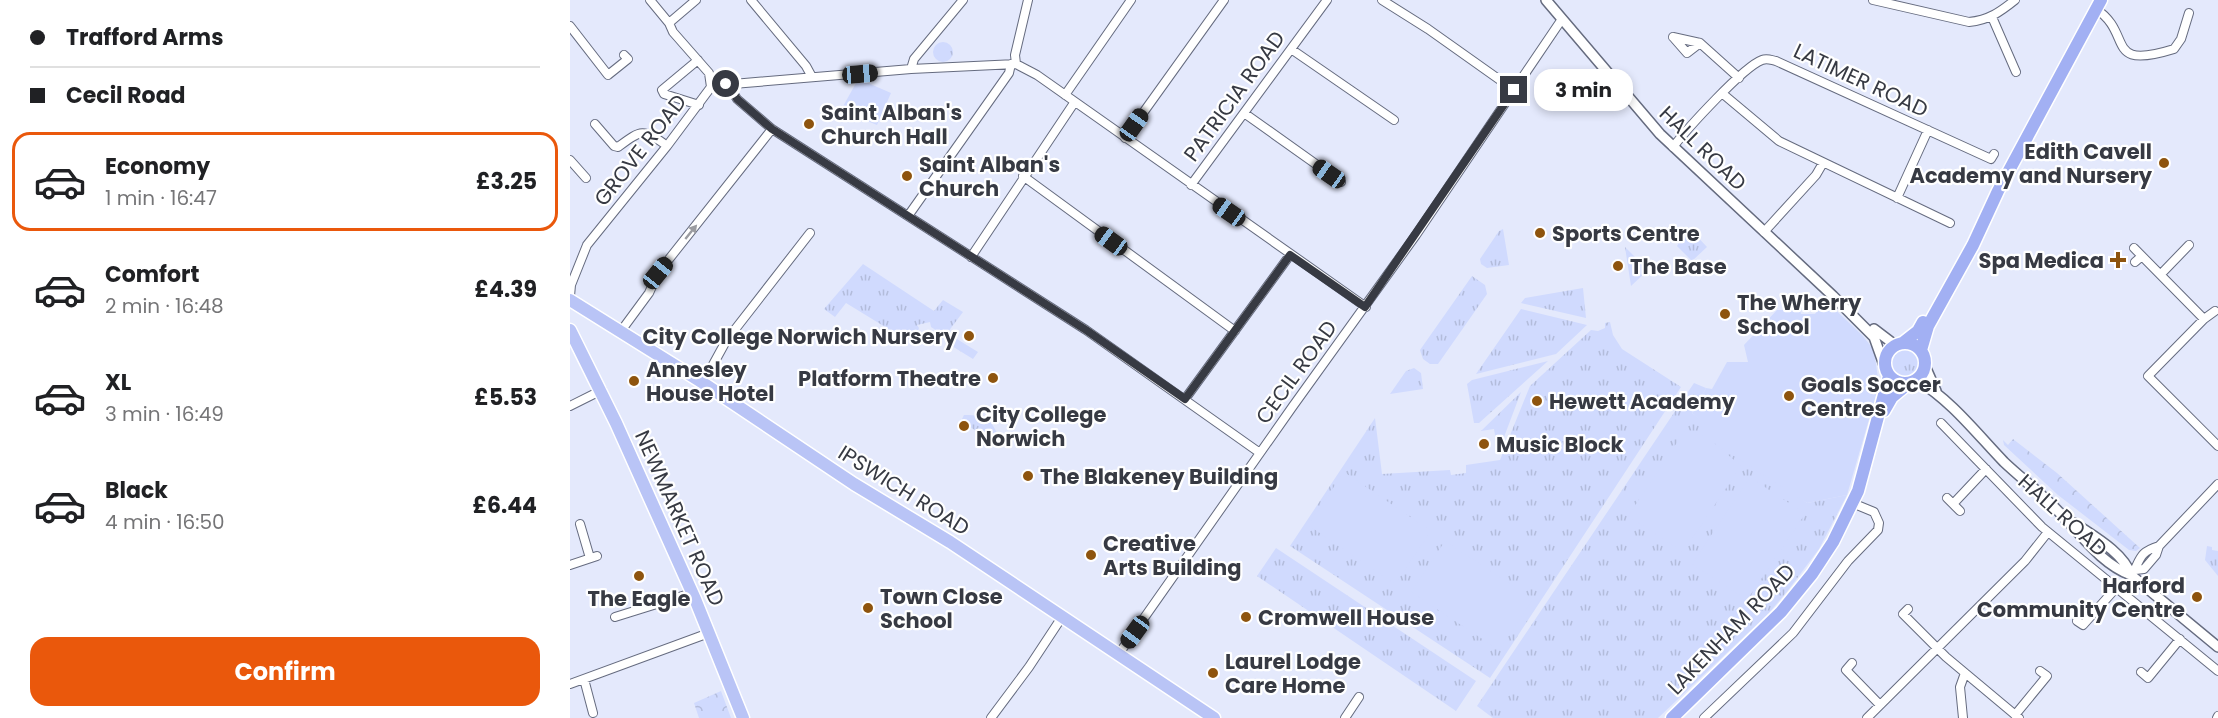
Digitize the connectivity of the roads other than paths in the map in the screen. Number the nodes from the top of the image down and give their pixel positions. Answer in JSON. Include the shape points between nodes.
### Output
{"nodes":[{"id":1,"x":650,"y":0,"type":"edge"},
{"id":2,"x":696,"y":0,"type":"edge"},
{"id":3,"x":751,"y":0,"type":"edge"},
{"id":4,"x":963,"y":0,"type":"edge"},
{"id":5,"x":1028,"y":0,"type":"edge"},
{"id":6,"x":1131,"y":0,"type":"edge"},
{"id":7,"x":1224,"y":0,"type":"edge"},
{"id":8,"x":1327,"y":0,"type":"edge"},
{"id":9,"x":1382,"y":0,"type":"edge"},
{"id":10,"x":1546,"y":0,"type":"edge"},
{"id":11,"x":1873,"y":0,"type":"edge"},
{"id":12,"x":2015,"y":0,"type":"edge"},
{"id":13,"x":2098,"y":4,"type":"edge"},
{"id":14,"x":2189,"y":13,"type":"dead end"},
{"id":15,"x":1992,"y":17,"type":"junction"},
{"id":16,"x":1562,"y":19,"type":"junction"},
{"id":17,"x":669,"y":23,"type":"junction"},
{"id":18,"x":570,"y":26,"type":"edge"},
{"id":19,"x":1700,"y":43,"type":"dead end"},
{"id":20,"x":1291,"y":49,"type":"junction"},
{"id":21,"x":624,"y":55,"type":"dead end"},
{"id":22,"x":698,"y":60,"type":"junction"},
{"id":23,"x":1013,"y":64,"type":"junction"},
{"id":24,"x":911,"y":69,"type":"junction"},
{"id":25,"x":2016,"y":72,"type":"dead end"},
{"id":26,"x":812,"y":77,"type":"junction"},
{"id":27,"x":1739,"y":78,"type":"junction"},
{"id":28,"x":712,"y":83,"type":"junction"},
{"id":29,"x":734,"y":84,"type":"junction"},
{"id":30,"x":1514,"y":90,"type":"junction"},
{"id":31,"x":1723,"y":94,"type":"junction"},
{"id":32,"x":1065,"y":96,"type":"junction"},
{"id":33,"x":1074,"y":103,"type":"junction"},
{"id":34,"x":699,"y":105,"type":"junction"},
{"id":35,"x":1244,"y":113,"type":"junction"},
{"id":36,"x":1394,"y":120,"type":"dead end"},
{"id":37,"x":595,"y":124,"type":"dead end"},
{"id":38,"x":772,"y":129,"type":"junction"},
{"id":39,"x":1928,"y":130,"type":"junction"},
{"id":40,"x":1125,"y":138,"type":"junction"},
{"id":41,"x":667,"y":146,"type":"junction"},
{"id":42,"x":1673,"y":147,"type":"junction"},
{"id":43,"x":570,"y":160,"type":"edge"},
{"id":44,"x":1991,"y":160,"type":"dead end"},
{"id":45,"x":1823,"y":163,"type":"junction"},
{"id":46,"x":1023,"y":176,"type":"junction"},
{"id":47,"x":586,"y":178,"type":"dead end"},
{"id":48,"x":1341,"y":182,"type":"dead end"},
{"id":49,"x":1191,"y":185,"type":"junction"},
{"id":50,"x":1998,"y":191,"type":"junction"},
{"id":51,"x":1897,"y":198,"type":"junction"},
{"id":52,"x":908,"y":216,"type":"junction"},
{"id":53,"x":1950,"y":224,"type":"dead end"},
{"id":54,"x":1764,"y":232,"type":"junction"},
{"id":55,"x":810,"y":233,"type":"dead end"},
{"id":56,"x":2189,"y":245,"type":"dead end"},
{"id":57,"x":2134,"y":248,"type":"dead end"},
{"id":58,"x":1290,"y":255,"type":"junction"},
{"id":59,"x":2142,"y":256,"type":"junction"},
{"id":60,"x":971,"y":257,"type":"junction"},
{"id":61,"x":2135,"y":262,"type":"dead end"},
{"id":62,"x":2160,"y":274,"type":"junction"},
{"id":63,"x":571,"y":300,"type":"edge"},
{"id":64,"x":1365,"y":307,"type":"junction"},
{"id":65,"x":1848,"y":310,"type":"junction"},
{"id":66,"x":2215,"y":311,"type":"dead end"},
{"id":67,"x":2204,"y":319,"type":"junction"},
{"id":68,"x":621,"y":331,"type":"junction"},
{"id":69,"x":1235,"y":331,"type":"junction"},
{"id":70,"x":571,"y":333,"type":"edge"},
{"id":71,"x":1899,"y":344,"type":"junction"},
{"id":72,"x":1921,"y":350,"type":"junction"},
{"id":73,"x":1925,"y":366,"type":"junction"},
{"id":74,"x":1886,"y":370,"type":"junction"},
{"id":75,"x":1913,"y":382,"type":"junction"},
{"id":76,"x":703,"y":383,"type":"junction"},
{"id":77,"x":602,"y":390,"type":"junction"},
{"id":78,"x":1937,"y":394,"type":"junction"},
{"id":79,"x":1185,"y":399,"type":"junction"},
{"id":80,"x":570,"y":406,"type":"edge"},
{"id":81,"x":1877,"y":423,"type":"junction"},
{"id":82,"x":1941,"y":423,"type":"dead end"},
{"id":83,"x":2218,"y":446,"type":"edge"},
{"id":84,"x":1260,"y":453,"type":"junction"},
{"id":85,"x":1986,"y":469,"type":"junction"},
{"id":86,"x":2218,"y":484,"type":"edge"},
{"id":87,"x":1852,"y":503,"type":"junction"},
{"id":88,"x":1960,"y":511,"type":"dead end"},
{"id":89,"x":580,"y":524,"type":"dead end"},
{"id":90,"x":2048,"y":532,"type":"junction"},
{"id":91,"x":570,"y":565,"type":"edge"},
{"id":92,"x":2133,"y":572,"type":"junction"},
{"id":93,"x":2116,"y":588,"type":"junction"},
{"id":94,"x":692,"y":593,"type":"junction"},
{"id":95,"x":1903,"y":614,"type":"dead end"},
{"id":96,"x":1062,"y":616,"type":"junction"},
{"id":97,"x":615,"y":617,"type":"dead end"},
{"id":98,"x":2083,"y":626,"type":"dead end"},
{"id":99,"x":709,"y":633,"type":"junction"},
{"id":100,"x":2180,"y":639,"type":"junction"},
{"id":101,"x":2218,"y":647,"type":"edge"},
{"id":102,"x":1937,"y":649,"type":"junction"},
{"id":103,"x":1118,"y":655,"type":"junction"},
{"id":104,"x":1852,"y":663,"type":"dead end"},
{"id":105,"x":2218,"y":671,"type":"edge"},
{"id":106,"x":2141,"y":672,"type":"dead end"},
{"id":107,"x":1965,"y":673,"type":"junction"},
{"id":108,"x":2047,"y":677,"type":"dead end"},
{"id":109,"x":584,"y":680,"type":"junction"},
{"id":110,"x":570,"y":684,"type":"edge"},
{"id":111,"x":1359,"y":697,"type":"dead end"},
{"id":112,"x":1880,"y":705,"type":"junction"},
{"id":113,"x":593,"y":713,"type":"dead end"},
{"id":114,"x":2018,"y":716,"type":"edge"},
{"id":115,"x":743,"y":718,"type":"edge"},
{"id":116,"x":991,"y":718,"type":"edge"},
{"id":117,"x":1214,"y":718,"type":"edge"},
{"id":118,"x":1345,"y":718,"type":"edge"},
{"id":119,"x":1672,"y":718,"type":"edge"},
{"id":120,"x":1704,"y":718,"type":"edge"},
{"id":121,"x":1867,"y":718,"type":"edge"},
{"id":122,"x":1963,"y":718,"type":"edge"}],
"edges":[{"from":1,"to":17,"type":"street","name":"GROVE ROAD"},
{"from":2,"to":17,"type":"street"},
{"from":3,"to":26,"type":"street"},
{"from":4,"to":24,"type":"street","via":[[914,59]]},
{"from":5,"to":23,"type":"street"},
{"from":6,"to":32,"type":"street"},
{"from":7,"to":40,"type":"street"},
{"from":8,"to":20,"type":"street","name":"PATRICIA ROAD"},
{"from":9,"to":30,"type":"street"},
{"from":10,"to":16,"type":"street","name":"HALL ROAD"},
{"from":11,"to":15,"type":"street","via":[[1962,21]]},
{"from":12,"to":15,"type":"street"},
{"from":13,"to":14,"type":"street","via":[[2127,53],[2136,56],[2174,49]]},
{"from":13,"to":50,"type":"highway"},
{"from":15,"to":25,"type":"street"},
{"from":16,"to":30,"type":"street","name":"CECIL ROAD"},
{"from":16,"to":42,"type":"street","name":"HALL ROAD"},
{"from":17,"to":22,"type":"street","name":"GROVE ROAD"},
{"from":18,"to":21,"type":"street","via":[[608,75],[628,59]]},
{"from":19,"to":27,"type":"street"},
{"from":20,"to":35,"type":"street","name":"PATRICIA ROAD"},
{"from":20,"to":36,"type":"street"},
{"from":22,"to":28,"type":"street","name":"GROVE ROAD"},
{"from":22,"to":34,"type":"street","via":[[662,90]]},
{"from":23,"to":24,"type":"street"},
{"from":23,"to":32,"type":"street"},
{"from":23,"to":52,"type":"street"},
{"from":24,"to":26,"type":"street"},
{"from":26,"to":29,"type":"street"},
{"from":27,"to":31,"type":"street","name":"LATIMER ROAD"},
{"from":27,"to":39,"type":"street","name":"LATIMER ROAD","via":[[1760,61],[1776,61]]},
{"from":28,"to":29,"type":"street"},
{"from":28,"to":34,"type":"street","name":"GROVE ROAD"},
{"from":29,"to":38,"type":"street","via":[[737,99]]},
{"from":30,"to":64,"type":"street","name":"CECIL ROAD"},
{"from":31,"to":42,"type":"street","name":"LATIMER ROAD"},
{"from":31,"to":45,"type":"street","via":[[1779,141]]},
{"from":32,"to":33,"type":"street"},
{"from":33,"to":40,"type":"street"},
{"from":33,"to":46,"type":"street"},
{"from":34,"to":41,"type":"street","name":"GROVE ROAD"},
{"from":35,"to":48,"type":"street"},
{"from":35,"to":49,"type":"street","name":"PATRICIA ROAD"},
{"from":37,"to":41,"type":"street","via":[[614,146],[643,132]]},
{"from":38,"to":52,"type":"street"},
{"from":68,"to":38,"type":"street","one_way":true,"via":[[649,294],[658,273]]},
{"from":39,"to":44,"type":"street","name":"LATIMER ROAD"},
{"from":39,"to":51,"type":"street"},
{"from":40,"to":49,"type":"street"},
{"from":41,"to":63,"type":"street","name":"GROVE ROAD","via":[[587,245],[571,285]]},
{"from":42,"to":54,"type":"street","name":"HALL ROAD"},
{"from":43,"to":47,"type":"street"},
{"from":45,"to":51,"type":"street"},
{"from":45,"to":54,"type":"street"},
{"from":46,"to":60,"type":"street"},
{"from":46,"to":69,"type":"street"},
{"from":49,"to":58,"type":"street"},
{"from":50,"to":71,"type":"highway","via":[[1918,331]]},
{"from":50,"to":72,"type":"highway","via":[[1924,335]]},
{"from":51,"to":53,"type":"street"},
{"from":52,"to":60,"type":"street"},
{"from":54,"to":65,"type":"street","name":"HALL ROAD"},
{"from":55,"to":76,"type":"street","via":[[726,341]]},
{"from":56,"to":62,"type":"street"},
{"from":57,"to":59,"type":"street"},
{"from":58,"to":64,"type":"street"},
{"from":58,"to":69,"type":"street"},
{"from":59,"to":61,"type":"street"},
{"from":59,"to":62,"type":"street"},
{"from":60,"to":79,"type":"street"},
{"from":62,"to":67,"type":"street"},
{"from":63,"to":68,"type":"main road","name":"IPSWICH ROAD"},
{"from":64,"to":84,"type":"street","name":"CECIL ROAD"},
{"from":65,"to":71,"type":"street","name":"HALL ROAD"},
{"from":65,"to":74,"type":"street","name":"HALL ROAD","via":[[1874,337]]},
{"from":66,"to":67,"type":"street"},
{"from":67,"to":83,"type":"street","via":[[2148,376]]},
{"from":68,"to":76,"type":"main road","name":"IPSWICH ROAD"},
{"from":69,"to":79,"type":"street"},
{"from":70,"to":77,"type":"main road","name":"NEWMARKET ROAD"},
{"from":71,"to":72,"type":"highway","name":"HALL ROAD","via":[[1914,344]]},
{"from":71,"to":74,"type":"highway","via":[[1885,356]]},
{"from":72,"to":73,"type":"highway","name":"HALL ROAD"},
{"from":73,"to":75,"type":"highway"},
{"from":73,"to":78,"type":"street","name":"HALL ROAD"},
{"from":74,"to":75,"type":"highway","name":"HALL ROAD","via":[[1899,383]]},
{"from":74,"to":81,"type":"highway","name":"LAKENHAM ROAD"},
{"from":75,"to":78,"type":"street","name":"HALL ROAD"},
{"from":75,"to":81,"type":"highway","name":"LAKENHAM ROAD","via":[[1892,397]]},
{"from":76,"to":96,"type":"main road","name":"IPSWICH ROAD"},
{"from":77,"to":80,"type":"street"},
{"from":77,"to":94,"type":"main road","name":"NEWMARKET ROAD"},
{"from":78,"to":92,"type":"street","name":"HALL ROAD","via":[[2094,549],[2119,570]]},
{"from":79,"to":84,"type":"street"},
{"from":81,"to":87,"type":"highway","name":"LAKENHAM ROAD"},
{"from":82,"to":85,"type":"street","name":"HALL ROAD"},
{"from":84,"to":103,"type":"street","name":"CECIL ROAD"},
{"from":85,"to":88,"type":"street","via":[[1950,501]]},
{"from":85,"to":90,"type":"street","name":"HALL ROAD"},
{"from":86,"to":92,"type":"street","via":[[2159,546],[2146,550]]},
{"from":87,"to":119,"type":"highway","name":"LAKENHAM ROAD","via":[[1828,550],[1781,612]]},
{"from":87,"to":120,"type":"street","name":"LAKENHAM ROAD","via":[[1874,512],[1878,530],[1848,561],[1793,633]]},
{"from":89,"to":91,"type":"street","via":[[593,557]]},
{"from":90,"to":93,"type":"street","name":"HALL ROAD"},
{"from":90,"to":102,"type":"street","via":[[2025,561]]},
{"from":92,"to":101,"type":"street","name":"HALL ROAD"},
{"from":93,"to":98,"type":"street"},
{"from":93,"to":100,"type":"street","name":"HALL ROAD"},
{"from":94,"to":97,"type":"street"},
{"from":94,"to":99,"type":"main road","name":"NEWMARKET ROAD"},
{"from":95,"to":102,"type":"street"},
{"from":96,"to":103,"type":"main road","name":"IPSWICH ROAD"},
{"from":96,"to":116,"type":"street"},
{"from":99,"to":109,"type":"street"},
{"from":99,"to":115,"type":"main road","name":"NEWMARKET ROAD"},
{"from":100,"to":105,"type":"street","name":"HALL ROAD"},
{"from":100,"to":106,"type":"street","via":[[2151,681]]},
{"from":102,"to":107,"type":"street"},
{"from":102,"to":112,"type":"street"},
{"from":103,"to":117,"type":"main road","name":"IPSWICH ROAD"},
{"from":104,"to":112,"type":"street","via":[[1843,673]]},
{"from":107,"to":114,"type":"street"},
{"from":107,"to":122,"type":"street","via":[[1960,687]]},
{"from":108,"to":114,"type":"street"},
{"from":109,"to":110,"type":"street"},
{"from":109,"to":113,"type":"street"},
{"from":111,"to":118,"type":"street"},
{"from":112,"to":121,"type":"street"}]}
